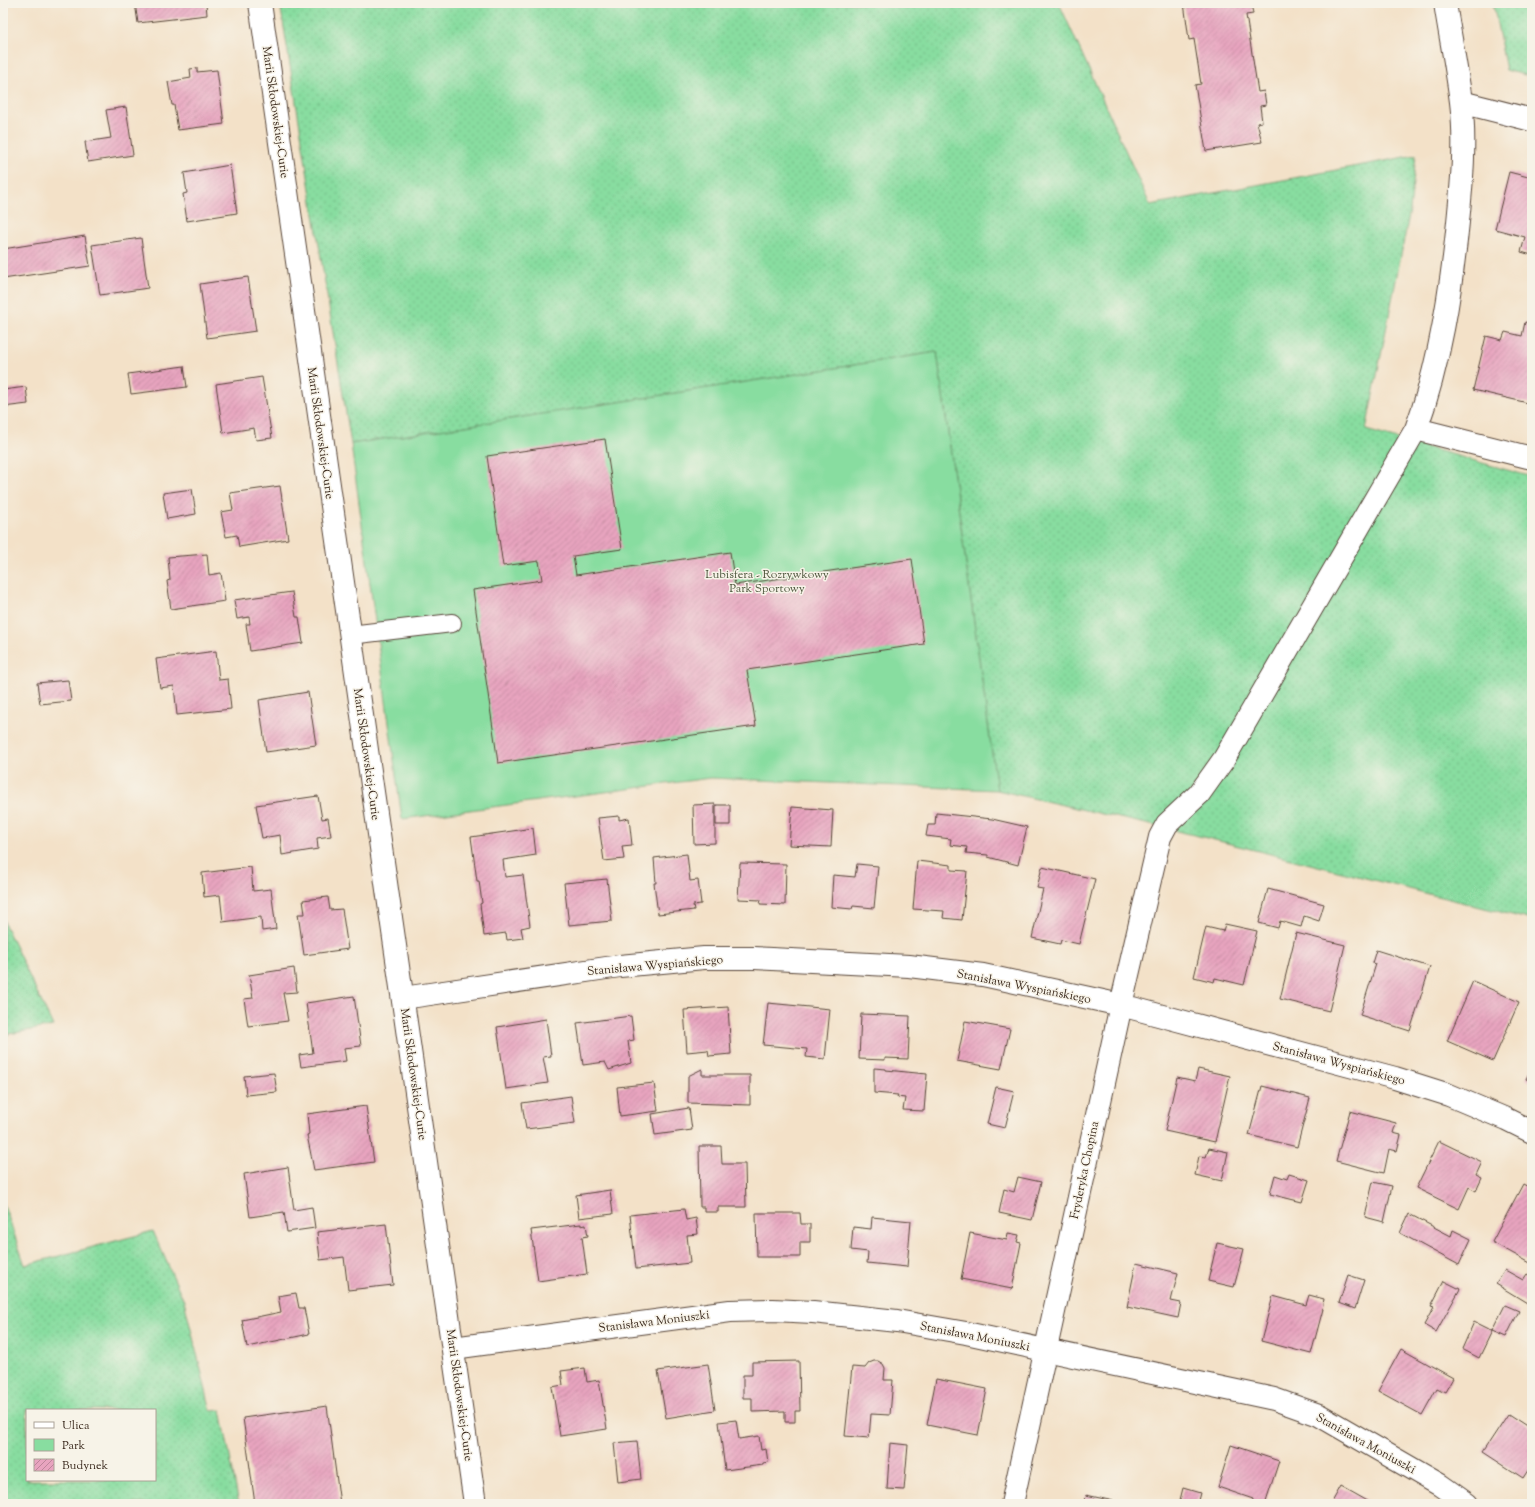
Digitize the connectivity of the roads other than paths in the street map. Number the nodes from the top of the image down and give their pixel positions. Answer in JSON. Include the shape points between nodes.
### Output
{"nodes":[{"id":1,"x":260,"y":3,"type":"edge"},
{"id":2,"x":1445,"y":3,"type":"edge"},
{"id":3,"x":1461,"y":102,"type":"junction"},
{"id":4,"x":1532,"y":120,"type":"edge"},
{"id":5,"x":1416,"y":429,"type":"junction"},
{"id":6,"x":1532,"y":458,"type":"edge"},
{"id":7,"x":452,"y":623,"type":"dead end"},
{"id":8,"x":350,"y":634,"type":"junction"},
{"id":9,"x":403,"y":998,"type":"junction"},
{"id":10,"x":1121,"y":1005,"type":"junction"},
{"id":11,"x":1532,"y":1132,"type":"edge"},
{"id":12,"x":453,"y":1348,"type":"junction"},
{"id":13,"x":1046,"y":1349,"type":"junction"},
{"id":14,"x":475,"y":1504,"type":"edge"},
{"id":15,"x":1012,"y":1504,"type":"edge"},
{"id":16,"x":1467,"y":1504,"type":"edge"}],
"edges":[{"from":1,"to":8,"type":"street","name":"Marii Skłodowskiej-Curie"},
{"from":2,"to":3,"type":"street","name":"Fryderyka Chopina"},
{"from":3,"to":4,"type":"street"},
{"from":3,"to":5,"type":"street","name":"Fryderyka Chopina","via":[[1464,150],[1462,182],[1449,291],[1441,337]]},
{"from":5,"to":6,"type":"street"},
{"from":5,"to":10,"type":"street","name":"Fryderyka Chopina","via":[[1224,759],[1199,794],[1166,824],[1160,837]]},
{"from":7,"to":8,"type":"lane"},
{"from":8,"to":9,"type":"street","name":"Marii Skłodowskiej-Curie"},
{"from":9,"to":10,"type":"street","name":"Stanisława Wyspiańskiego","via":[[620,966],[704,958],[754,958],[909,966],[982,975]]},
{"from":9,"to":12,"type":"street","name":"Marii Skłodowskiej-Curie"},
{"from":10,"to":11,"type":"street","name":"Stanisława Wyspiańskiego","via":[[1395,1078],[1448,1095]]},
{"from":10,"to":13,"type":"street","name":"Fryderyka Chopina"},
{"from":12,"to":13,"type":"street","name":"Stanisława Moniuszki","via":[[687,1316],[773,1310],[897,1321]]},
{"from":12,"to":14,"type":"street","name":"Marii Skłodowskiej-Curie"},
{"from":13,"to":15,"type":"street","name":"Fryderyka Chopina"},
{"from":13,"to":16,"type":"street","name":"Stanisława Moniuszki","via":[[1274,1399],[1319,1415],[1357,1435]]}]}
